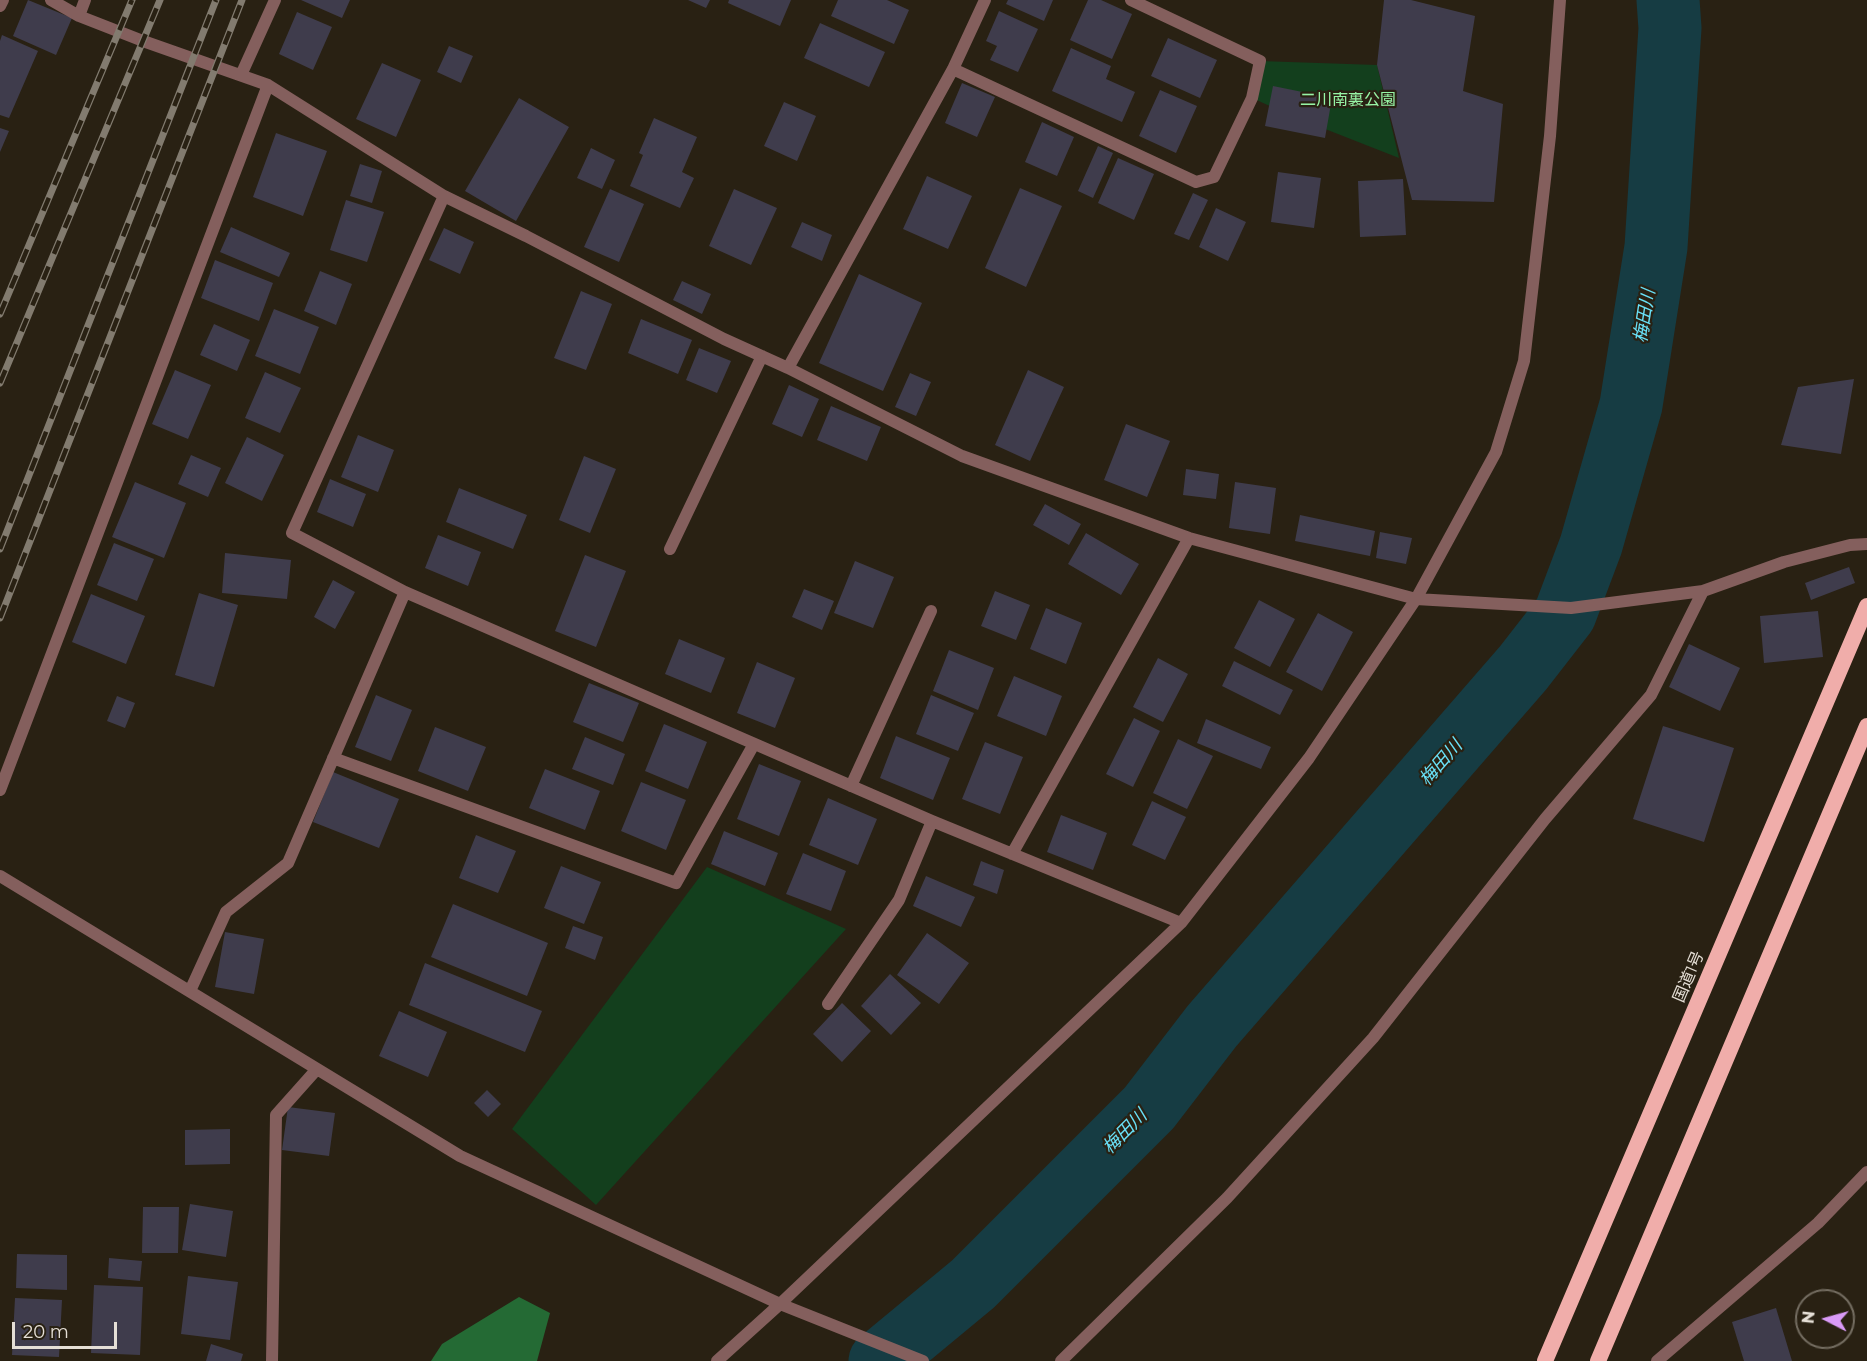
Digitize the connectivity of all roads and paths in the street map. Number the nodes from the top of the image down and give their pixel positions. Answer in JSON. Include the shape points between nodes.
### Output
{"nodes":[{"id":1,"x":3,"y":0,"type":"edge"},
{"id":2,"x":51,"y":0,"type":"edge"},
{"id":3,"x":85,"y":0,"type":"edge"},
{"id":4,"x":275,"y":0,"type":"edge"},
{"id":5,"x":985,"y":0,"type":"edge"},
{"id":6,"x":1131,"y":0,"type":"edge"},
{"id":7,"x":1560,"y":0,"type":"edge"},
{"id":8,"x":0,"y":6,"type":"edge"},
{"id":9,"x":79,"y":16,"type":"junction"},
{"id":10,"x":953,"y":69,"type":"junction"},
{"id":11,"x":241,"y":75,"type":"junction"},
{"id":12,"x":268,"y":85,"type":"junction"},
{"id":13,"x":444,"y":196,"type":"junction"},
{"id":14,"x":762,"y":356,"type":"junction"},
{"id":15,"x":788,"y":368,"type":"junction"},
{"id":16,"x":1189,"y":538,"type":"junction"},
{"id":17,"x":1867,"y":544,"type":"edge"},
{"id":18,"x":670,"y":549,"type":"dead end"},
{"id":19,"x":1702,"y":591,"type":"junction"},
{"id":20,"x":405,"y":592,"type":"junction"},
{"id":21,"x":1416,"y":599,"type":"junction"},
{"id":22,"x":1867,"y":606,"type":"edge"},
{"id":23,"x":931,"y":611,"type":"dead end"},
{"id":24,"x":1867,"y":726,"type":"edge"},
{"id":25,"x":754,"y":744,"type":"junction"},
{"id":26,"x":333,"y":758,"type":"junction"},
{"id":27,"x":851,"y":786,"type":"junction"},
{"id":28,"x":0,"y":790,"type":"edge"},
{"id":29,"x":932,"y":821,"type":"junction"},
{"id":30,"x":1012,"y":854,"type":"junction"},
{"id":31,"x":0,"y":876,"type":"edge"},
{"id":32,"x":1181,"y":923,"type":"junction"},
{"id":33,"x":190,"y":991,"type":"junction"},
{"id":34,"x":828,"y":1004,"type":"dead end"},
{"id":35,"x":317,"y":1069,"type":"junction"},
{"id":36,"x":1867,"y":1172,"type":"edge"},
{"id":37,"x":780,"y":1304,"type":"junction"},
{"id":38,"x":272,"y":1361,"type":"edge"},
{"id":39,"x":717,"y":1361,"type":"edge"},
{"id":40,"x":922,"y":1361,"type":"edge"},
{"id":41,"x":1061,"y":1361,"type":"edge"},
{"id":42,"x":1545,"y":1361,"type":"edge"},
{"id":43,"x":1598,"y":1361,"type":"edge"},
{"id":44,"x":1657,"y":1361,"type":"edge"}],
"edges":[{"from":1,"to":8,"type":"street"},
{"from":2,"to":9,"type":"street"},
{"from":3,"to":9,"type":"street"},
{"from":4,"to":11,"type":"street"},
{"from":5,"to":10,"type":"street"},
{"from":6,"to":10,"type":"street","via":[[1260,61],[1252,98],[1214,177],[1196,182]]},
{"from":7,"to":21,"type":"street","via":[[1551,136],[1524,361],[1496,452]]},
{"from":9,"to":11,"type":"street"},
{"from":10,"to":15,"type":"street"},
{"from":11,"to":12,"type":"street"},
{"from":12,"to":13,"type":"street"},
{"from":12,"to":28,"type":"street"},
{"from":13,"to":14,"type":"street"},
{"from":13,"to":20,"type":"street","via":[[292,533]]},
{"from":14,"to":15,"type":"street"},
{"from":14,"to":18,"type":"street"},
{"from":15,"to":16,"type":"street","via":[[962,456]]},
{"from":16,"to":21,"type":"street"},
{"from":16,"to":30,"type":"street"},
{"from":17,"to":19,"type":"street","via":[[1784,562]]},
{"from":19,"to":21,"type":"street","via":[[1571,608]]},
{"from":19,"to":41,"type":"street","via":[[1651,695],[1545,819],[1373,1038],[1227,1198]]},
{"from":20,"to":25,"type":"street"},
{"from":20,"to":26,"type":"street"},
{"from":21,"to":32,"type":"street","via":[[1309,758]]},
{"from":22,"to":42,"type":"highway","name":"国道1号"},
{"from":23,"to":27,"type":"street"},
{"from":24,"to":43,"type":"highway"},
{"from":25,"to":26,"type":"street","via":[[676,883]]},
{"from":25,"to":27,"type":"street"},
{"from":26,"to":33,"type":"street","via":[[288,863],[226,912]]},
{"from":27,"to":29,"type":"street"},
{"from":29,"to":30,"type":"street"},
{"from":29,"to":34,"type":"street","via":[[899,900]]},
{"from":30,"to":32,"type":"street"},
{"from":31,"to":33,"type":"street"},
{"from":32,"to":37,"type":"street"},
{"from":33,"to":35,"type":"street"},
{"from":35,"to":37,"type":"street","via":[[460,1156]]},
{"from":35,"to":38,"type":"street","via":[[276,1115]]},
{"from":36,"to":44,"type":"street","via":[[1818,1223]]},
{"from":37,"to":39,"type":"street"},
{"from":37,"to":40,"type":"street"}]}
